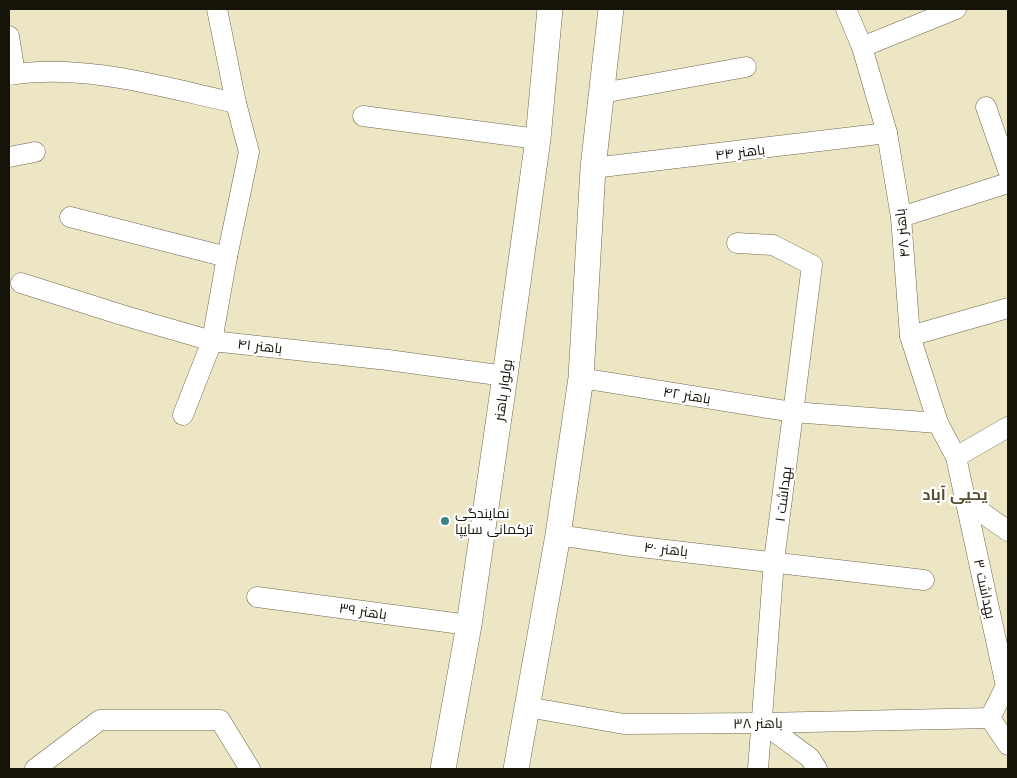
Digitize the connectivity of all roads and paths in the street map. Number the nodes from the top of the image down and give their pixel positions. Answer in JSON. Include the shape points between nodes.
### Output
{"nodes":[{"id":1,"x":217,"y":9,"type":"edge"},
{"id":2,"x":550,"y":9,"type":"edge"},
{"id":3,"x":611,"y":9,"type":"edge"},
{"id":4,"x":846,"y":9,"type":"edge"},
{"id":5,"x":949,"y":10,"type":"edge"},
{"id":6,"x":9,"y":36,"type":"edge"},
{"id":7,"x":862,"y":47,"type":"junction"},
{"id":8,"x":746,"y":66,"type":"dead end"},
{"id":9,"x":12,"y":75,"type":"edge"},
{"id":10,"x":602,"y":93,"type":"junction"},
{"id":11,"x":236,"y":103,"type":"junction"},
{"id":12,"x":986,"y":107,"type":"dead end"},
{"id":13,"x":363,"y":116,"type":"dead end"},
{"id":14,"x":887,"y":133,"type":"junction"},
{"id":15,"x":538,"y":139,"type":"junction"},
{"id":16,"x":35,"y":152,"type":"dead end"},
{"id":17,"x":9,"y":157,"type":"edge"},
{"id":18,"x":593,"y":168,"type":"junction"},
{"id":19,"x":1008,"y":170,"type":"edge"},
{"id":20,"x":1008,"y":183,"type":"edge"},
{"id":21,"x":70,"y":217,"type":"dead end"},
{"id":22,"x":901,"y":218,"type":"junction"},
{"id":23,"x":737,"y":242,"type":"dead end"},
{"id":24,"x":227,"y":257,"type":"junction"},
{"id":25,"x":21,"y":283,"type":"dead end"},
{"id":26,"x":1008,"y":308,"type":"edge"},
{"id":27,"x":910,"y":336,"type":"junction"},
{"id":28,"x":212,"y":341,"type":"junction"},
{"id":29,"x":505,"y":376,"type":"junction"},
{"id":30,"x":581,"y":378,"type":"junction"},
{"id":31,"x":793,"y":412,"type":"junction"},
{"id":32,"x":183,"y":415,"type":"dead end"},
{"id":33,"x":938,"y":423,"type":"junction"},
{"id":34,"x":1008,"y":427,"type":"edge"},
{"id":35,"x":956,"y":457,"type":"junction"},
{"id":36,"x":966,"y":502,"type":"junction"},
{"id":37,"x":1008,"y":531,"type":"edge"},
{"id":38,"x":558,"y":535,"type":"junction"},
{"id":39,"x":774,"y":561,"type":"junction"},
{"id":40,"x":924,"y":580,"type":"dead end"},
{"id":41,"x":258,"y":596,"type":"dead end"},
{"id":42,"x":469,"y":625,"type":"junction"},
{"id":43,"x":1007,"y":686,"type":"edge"},
{"id":44,"x":527,"y":707,"type":"junction"},
{"id":45,"x":990,"y":718,"type":"junction"},
{"id":46,"x":763,"y":723,"type":"junction"},
{"id":47,"x":1008,"y":744,"type":"edge"},
{"id":48,"x":56,"y":763,"type":"edge"},
{"id":49,"x":35,"y":769,"type":"edge"},
{"id":50,"x":250,"y":769,"type":"edge"},
{"id":51,"x":443,"y":769,"type":"edge"},
{"id":52,"x":516,"y":769,"type":"edge"},
{"id":53,"x":758,"y":769,"type":"edge"},
{"id":54,"x":817,"y":769,"type":"edge"}],
"edges":[{"from":1,"to":11,"type":"street"},
{"from":2,"to":15,"type":"main road","name":"بولوار باهنر"},
{"from":3,"to":10,"type":"main road"},
{"from":4,"to":7,"type":"street","name":"باهنر ۴۸"},
{"from":5,"to":7,"type":"street"},
{"from":6,"to":9,"type":"street"},
{"from":7,"to":14,"type":"street","name":"باهنر ۴۸"},
{"from":8,"to":10,"type":"street"},
{"from":9,"to":11,"type":"street","via":[[32,71],[103,74]]},
{"from":10,"to":18,"type":"main road"},
{"from":11,"to":24,"type":"street","via":[[249,152]]},
{"from":12,"to":19,"type":"street"},
{"from":13,"to":15,"type":"street"},
{"from":14,"to":18,"type":"street","name":"باهنر ۴۴"},
{"from":14,"to":22,"type":"street","name":"باهنر ۴۸"},
{"from":15,"to":29,"type":"main road","name":"بولوار باهنر"},
{"from":16,"to":17,"type":"street"},
{"from":18,"to":30,"type":"main road"},
{"from":20,"to":22,"type":"street"},
{"from":21,"to":24,"type":"street"},
{"from":22,"to":27,"type":"street","name":"باهنر ۴۸"},
{"from":23,"to":31,"type":"street","name":"بهداشت ۱","via":[[773,245],[812,265]]},
{"from":24,"to":28,"type":"street"},
{"from":25,"to":28,"type":"street","name":"باهنر ۴۱"},
{"from":26,"to":27,"type":"street"},
{"from":27,"to":33,"type":"street","name":"باهنر ۴۸"},
{"from":28,"to":29,"type":"street","name":"باهنر ۴۱"},
{"from":28,"to":32,"type":"street"},
{"from":29,"to":42,"type":"main road","name":"بولوار باهنر"},
{"from":30,"to":31,"type":"street","name":"باهنر ۴۲"},
{"from":30,"to":38,"type":"main road"},
{"from":31,"to":33,"type":"street","name":"باهنر ۴۲"},
{"from":31,"to":39,"type":"street","name":"بهداشت ۱"},
{"from":33,"to":35,"type":"street","name":"باهنر ۴۸"},
{"from":34,"to":35,"type":"street"},
{"from":35,"to":36,"type":"street","name":"بهداشت ۳"},
{"from":36,"to":37,"type":"street"},
{"from":36,"to":43,"type":"street","name":"بهداشت ۳"},
{"from":38,"to":39,"type":"street","name":"باهنر ۴۰"},
{"from":38,"to":44,"type":"main road"},
{"from":39,"to":40,"type":"street","name":"باهنر ۴۰"},
{"from":39,"to":46,"type":"street","name":"بهداشت ۱"},
{"from":41,"to":42,"type":"street","name":"باهنر ۳۹"},
{"from":42,"to":51,"type":"main road","name":"بولوار باهنر"},
{"from":43,"to":45,"type":"street","name":"بهداشت ۳"},
{"from":44,"to":46,"type":"street","name":"باهنر ۳۸","via":[[624,724]]},
{"from":44,"to":52,"type":"main road"},
{"from":45,"to":46,"type":"street","name":"باهنر ۳۸"},
{"from":45,"to":47,"type":"street"},
{"from":46,"to":53,"type":"street","name":"بهداشت ۱"},
{"from":46,"to":54,"type":"street","via":[[810,758]]},
{"from":48,"to":49,"type":"street"},
{"from":48,"to":50,"type":"street","via":[[100,720],[220,720]]}]}
